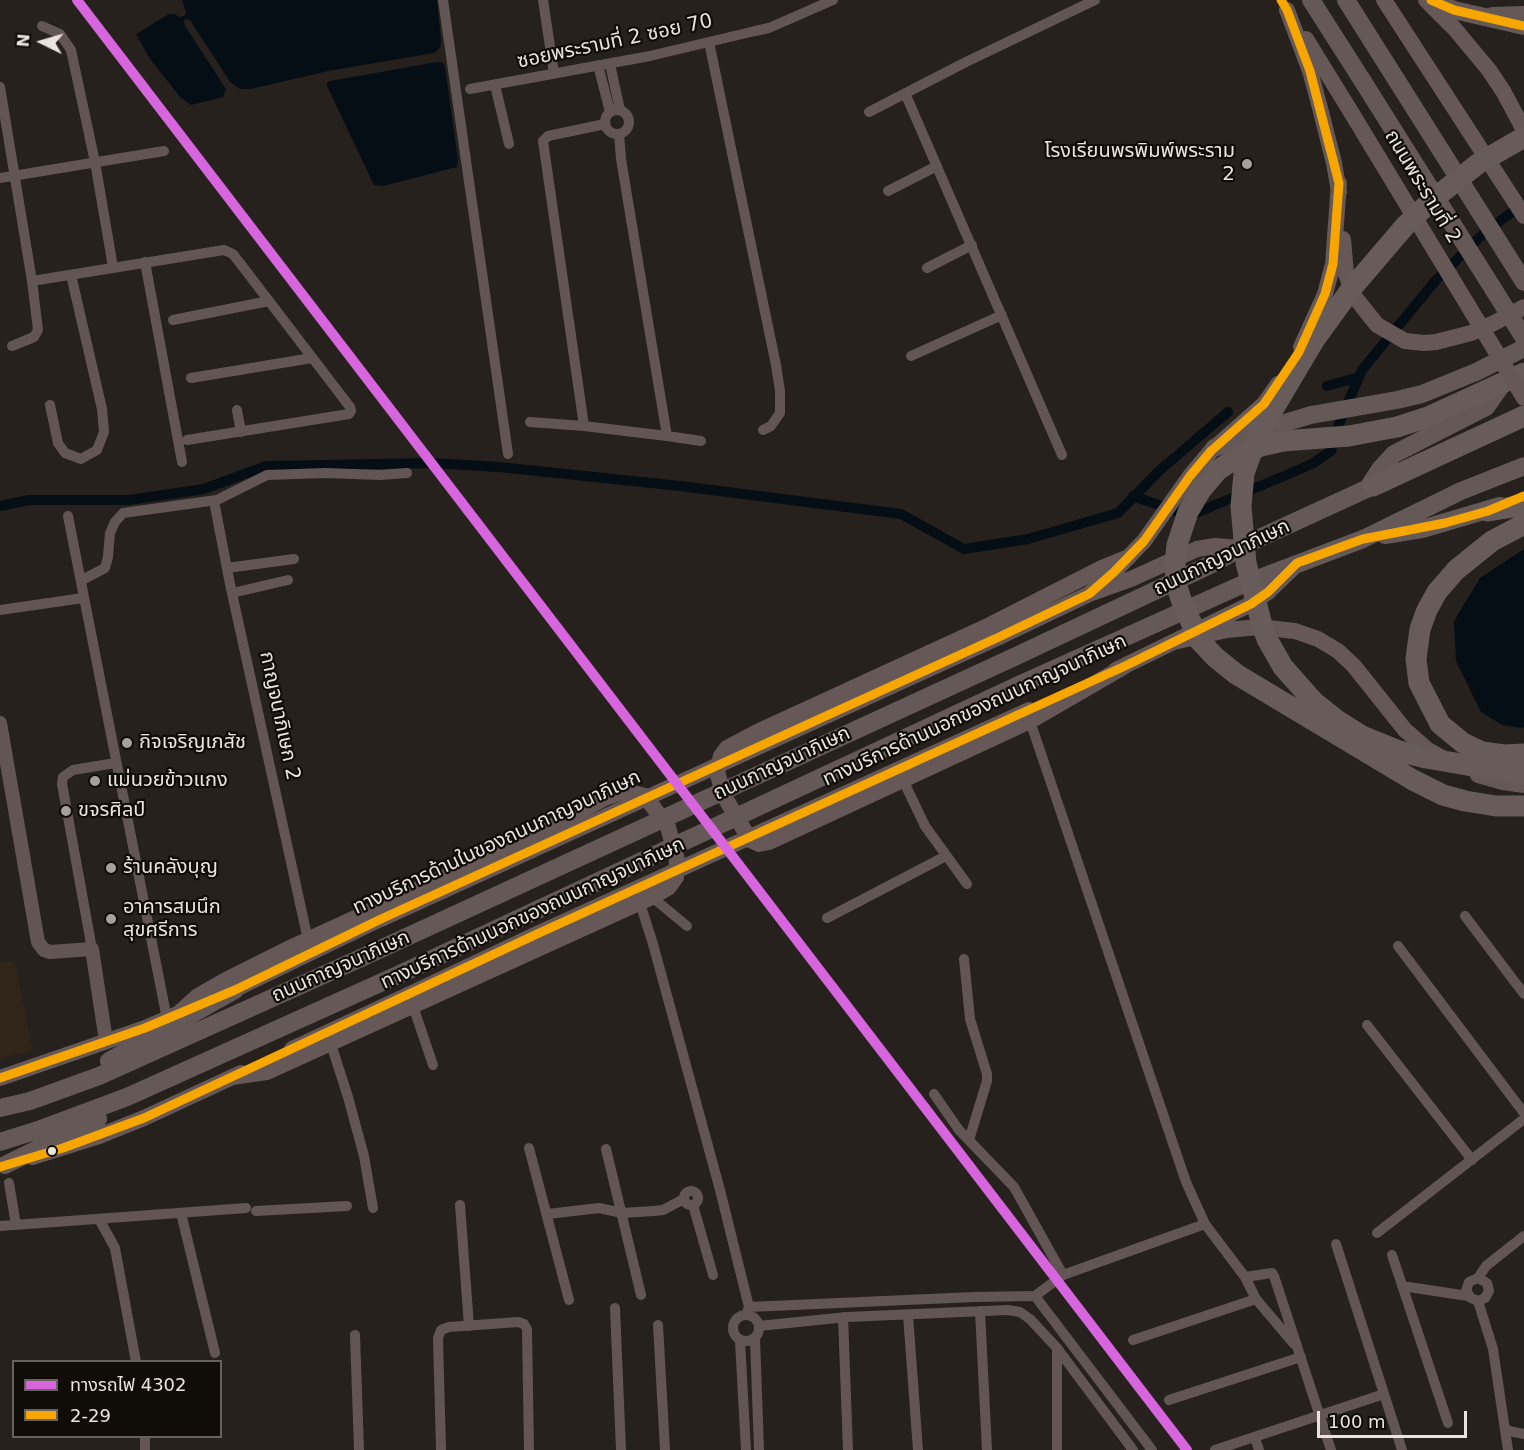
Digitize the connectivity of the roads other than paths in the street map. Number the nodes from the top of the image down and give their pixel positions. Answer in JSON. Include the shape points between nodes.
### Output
{"nodes":[{"id":1,"x":443,"y":0,"type":"edge"},
{"id":2,"x":543,"y":0,"type":"edge"},
{"id":3,"x":833,"y":0,"type":"edge"},
{"id":4,"x":1095,"y":0,"type":"edge"},
{"id":5,"x":1311,"y":0,"type":"edge"},
{"id":6,"x":1346,"y":0,"type":"edge"},
{"id":7,"x":1384,"y":0,"type":"edge"},
{"id":8,"x":1426,"y":0,"type":"edge"},
{"id":9,"x":1431,"y":0,"type":"edge"},
{"id":10,"x":1284,"y":5,"type":"edge"},
{"id":11,"x":1524,"y":14,"type":"edge"},
{"id":12,"x":1476,"y":16,"type":"junction"},
{"id":13,"x":42,"y":26,"type":"dead end"},
{"id":14,"x":1524,"y":26,"type":"edge"},
{"id":15,"x":709,"y":42,"type":"junction"},
{"id":16,"x":604,"y":65,"type":"junction"},
{"id":17,"x":554,"y":73,"type":"junction"},
{"id":18,"x":495,"y":85,"type":"junction"},
{"id":19,"x":0,"y":87,"type":"edge"},
{"id":20,"x":470,"y":89,"type":"dead end"},
{"id":21,"x":905,"y":93,"type":"junction"},
{"id":22,"x":615,"y":111,"type":"junction"},
{"id":23,"x":869,"y":112,"type":"dead end"},
{"id":24,"x":605,"y":124,"type":"junction"},
{"id":25,"x":1524,"y":130,"type":"edge"},
{"id":26,"x":619,"y":134,"type":"junction"},
{"id":27,"x":1524,"y":137,"type":"edge"},
{"id":28,"x":509,"y":144,"type":"dead end"},
{"id":29,"x":164,"y":151,"type":"dead end"},
{"id":30,"x":95,"y":162,"type":"junction"},
{"id":31,"x":937,"y":166,"type":"junction"},
{"id":32,"x":15,"y":176,"type":"junction"},
{"id":33,"x":0,"y":178,"type":"edge"},
{"id":34,"x":1339,"y":183,"type":"junction"},
{"id":35,"x":888,"y":191,"type":"dead end"},
{"id":36,"x":1524,"y":216,"type":"edge"},
{"id":37,"x":972,"y":245,"type":"junction"},
{"id":38,"x":145,"y":262,"type":"junction"},
{"id":39,"x":113,"y":267,"type":"junction"},
{"id":40,"x":927,"y":268,"type":"dead end"},
{"id":41,"x":71,"y":275,"type":"junction"},
{"id":42,"x":33,"y":281,"type":"junction"},
{"id":43,"x":1524,"y":282,"type":"edge"},
{"id":44,"x":269,"y":301,"type":"junction"},
{"id":45,"x":1524,"y":307,"type":"edge"},
{"id":46,"x":1002,"y":315,"type":"junction"},
{"id":47,"x":173,"y":320,"type":"dead end"},
{"id":48,"x":1524,"y":338,"type":"edge"},
{"id":49,"x":12,"y":346,"type":"dead end"},
{"id":50,"x":1524,"y":348,"type":"edge"},
{"id":51,"x":911,"y":356,"type":"dead end"},
{"id":52,"x":312,"y":358,"type":"junction"},
{"id":53,"x":1524,"y":373,"type":"edge"},
{"id":54,"x":191,"y":378,"type":"dead end"},
{"id":55,"x":1503,"y":383,"type":"junction"},
{"id":56,"x":1524,"y":398,"type":"edge"},
{"id":57,"x":50,"y":405,"type":"dead end"},
{"id":58,"x":237,"y":410,"type":"dead end"},
{"id":59,"x":1524,"y":416,"type":"edge"},
{"id":60,"x":530,"y":422,"type":"dead end"},
{"id":61,"x":584,"y":426,"type":"junction"},
{"id":62,"x":763,"y":430,"type":"dead end"},
{"id":63,"x":241,"y":432,"type":"junction"},
{"id":64,"x":667,"y":436,"type":"junction"},
{"id":65,"x":187,"y":441,"type":"dead end"},
{"id":66,"x":700,"y":441,"type":"dead end"},
{"id":67,"x":1214,"y":448,"type":"junction"},
{"id":68,"x":508,"y":454,"type":"dead end"},
{"id":69,"x":1062,"y":455,"type":"dead end"},
{"id":70,"x":182,"y":462,"type":"dead end"},
{"id":71,"x":1524,"y":466,"type":"edge"},
{"id":72,"x":407,"y":473,"type":"dead end"},
{"id":73,"x":1370,"y":487,"type":"junction"},
{"id":74,"x":1524,"y":496,"type":"edge"},
{"id":75,"x":214,"y":501,"type":"junction"},
{"id":76,"x":1524,"y":505,"type":"edge"},
{"id":77,"x":1488,"y":511,"type":"junction"},
{"id":78,"x":68,"y":516,"type":"dead end"},
{"id":79,"x":1524,"y":524,"type":"edge"},
{"id":80,"x":1363,"y":539,"type":"junction"},
{"id":81,"x":1240,"y":548,"type":"junction"},
{"id":82,"x":1129,"y":557,"type":"junction"},
{"id":83,"x":294,"y":559,"type":"dead end"},
{"id":84,"x":1297,"y":563,"type":"junction"},
{"id":85,"x":227,"y":568,"type":"junction"},
{"id":86,"x":81,"y":580,"type":"junction"},
{"id":87,"x":288,"y":580,"type":"dead end"},
{"id":88,"x":232,"y":593,"type":"junction"},
{"id":89,"x":1089,"y":594,"type":"junction"},
{"id":90,"x":83,"y":598,"type":"junction"},
{"id":91,"x":0,"y":610,"type":"edge"},
{"id":92,"x":1178,"y":641,"type":"junction"},
{"id":93,"x":1030,"y":715,"type":"junction"},
{"id":94,"x":0,"y":723,"type":"edge"},
{"id":95,"x":1524,"y":754,"type":"edge"},
{"id":96,"x":116,"y":763,"type":"junction"},
{"id":97,"x":1524,"y":775,"type":"edge"},
{"id":98,"x":903,"y":780,"type":"junction"},
{"id":99,"x":1524,"y":785,"type":"edge"},
{"id":100,"x":1524,"y":806,"type":"edge"},
{"id":101,"x":946,"y":856,"type":"junction"},
{"id":102,"x":967,"y":884,"type":"dead end"},
{"id":103,"x":646,"y":900,"type":"junction"},
{"id":104,"x":1465,"y":916,"type":"dead end"},
{"id":105,"x":827,"y":918,"type":"dead end"},
{"id":106,"x":687,"y":926,"type":"dead end"},
{"id":107,"x":308,"y":940,"type":"junction"},
{"id":108,"x":1398,"y":946,"type":"dead end"},
{"id":109,"x":92,"y":949,"type":"junction"},
{"id":110,"x":964,"y":959,"type":"dead end"},
{"id":111,"x":235,"y":990,"type":"junction"},
{"id":112,"x":1524,"y":994,"type":"edge"},
{"id":113,"x":411,"y":1001,"type":"junction"},
{"id":114,"x":172,"y":1016,"type":"junction"},
{"id":115,"x":1367,"y":1024,"type":"dead end"},
{"id":116,"x":106,"y":1041,"type":"junction"},
{"id":117,"x":332,"y":1044,"type":"junction"},
{"id":118,"x":433,"y":1065,"type":"dead end"},
{"id":119,"x":232,"y":1077,"type":"junction"},
{"id":120,"x":0,"y":1078,"type":"edge"},
{"id":121,"x":142,"y":1090,"type":"junction"},
{"id":122,"x":934,"y":1094,"type":"dead end"},
{"id":123,"x":30,"y":1101,"type":"junction"},
{"id":124,"x":0,"y":1108,"type":"edge"},
{"id":125,"x":1524,"y":1113,"type":"edge"},
{"id":126,"x":1524,"y":1119,"type":"edge"},
{"id":127,"x":969,"y":1140,"type":"junction"},
{"id":128,"x":0,"y":1142,"type":"edge"},
{"id":129,"x":529,"y":1148,"type":"dead end"},
{"id":130,"x":606,"y":1149,"type":"dead end"},
{"id":131,"x":1472,"y":1160,"type":"junction"},
{"id":132,"x":5,"y":1172,"type":"edge"},
{"id":133,"x":720,"y":1190,"type":"junction"},
{"id":134,"x":692,"y":1200,"type":"junction"},
{"id":135,"x":459,"y":1204,"type":"dead end"},
{"id":136,"x":347,"y":1206,"type":"dead end"},
{"id":137,"x":373,"y":1208,"type":"dead end"},
{"id":138,"x":181,"y":1213,"type":"junction"},
{"id":139,"x":622,"y":1213,"type":"junction"},
{"id":140,"x":548,"y":1214,"type":"junction"},
{"id":141,"x":99,"y":1219,"type":"junction"},
{"id":142,"x":1205,"y":1224,"type":"junction"},
{"id":143,"x":16,"y":1225,"type":"junction"},
{"id":144,"x":0,"y":1226,"type":"edge"},
{"id":145,"x":1377,"y":1233,"type":"dead end"},
{"id":146,"x":1524,"y":1236,"type":"edge"},
{"id":147,"x":1336,"y":1244,"type":"dead end"},
{"id":148,"x":1392,"y":1254,"type":"dead end"},
{"id":149,"x":712,"y":1275,"type":"dead end"},
{"id":150,"x":1064,"y":1275,"type":"junction"},
{"id":151,"x":1245,"y":1277,"type":"junction"},
{"id":152,"x":1478,"y":1278,"type":"junction"},
{"id":153,"x":1402,"y":1286,"type":"junction"},
{"id":154,"x":641,"y":1295,"type":"dead end"},
{"id":155,"x":1035,"y":1296,"type":"junction"},
{"id":156,"x":1473,"y":1298,"type":"junction"},
{"id":157,"x":1256,"y":1299,"type":"junction"},
{"id":158,"x":570,"y":1300,"type":"dead end"},
{"id":159,"x":615,"y":1308,"type":"dead end"},
{"id":160,"x":748,"y":1311,"type":"junction"},
{"id":161,"x":980,"y":1311,"type":"junction"},
{"id":162,"x":908,"y":1315,"type":"junction"},
{"id":163,"x":843,"y":1317,"type":"junction"},
{"id":164,"x":658,"y":1325,"type":"dead end"},
{"id":165,"x":469,"y":1326,"type":"junction"},
{"id":166,"x":759,"y":1326,"type":"junction"},
{"id":167,"x":355,"y":1335,"type":"dead end"},
{"id":168,"x":755,"y":1338,"type":"junction"},
{"id":169,"x":1133,"y":1340,"type":"dead end"},
{"id":170,"x":740,"y":1341,"type":"junction"},
{"id":171,"x":1057,"y":1348,"type":"junction"},
{"id":172,"x":215,"y":1353,"type":"dead end"},
{"id":173,"x":1300,"y":1354,"type":"junction"},
{"id":174,"x":136,"y":1360,"type":"edge"},
{"id":175,"x":1384,"y":1394,"type":"junction"},
{"id":176,"x":1169,"y":1400,"type":"dead end"},
{"id":177,"x":1320,"y":1416,"type":"junction"},
{"id":178,"x":1448,"y":1423,"type":"dead end"},
{"id":179,"x":1505,"y":1430,"type":"junction"},
{"id":180,"x":1524,"y":1434,"type":"edge"},
{"id":181,"x":1255,"y":1438,"type":"junction"},
{"id":182,"x":359,"y":1450,"type":"edge"},
{"id":183,"x":441,"y":1450,"type":"edge"},
{"id":184,"x":529,"y":1450,"type":"edge"},
{"id":185,"x":621,"y":1450,"type":"edge"},
{"id":186,"x":665,"y":1450,"type":"edge"},
{"id":187,"x":746,"y":1450,"type":"edge"},
{"id":188,"x":759,"y":1450,"type":"edge"},
{"id":189,"x":848,"y":1450,"type":"edge"},
{"id":190,"x":918,"y":1450,"type":"edge"},
{"id":191,"x":987,"y":1450,"type":"edge"},
{"id":192,"x":1057,"y":1450,"type":"edge"},
{"id":193,"x":1133,"y":1450,"type":"edge"},
{"id":194,"x":1152,"y":1450,"type":"edge"},
{"id":195,"x":1215,"y":1450,"type":"edge"},
{"id":196,"x":1259,"y":1450,"type":"edge"},
{"id":197,"x":1331,"y":1450,"type":"edge"},
{"id":198,"x":1402,"y":1450,"type":"edge"},
{"id":199,"x":1508,"y":1450,"type":"edge"}],
"edges":[{"from":1,"to":68,"type":"street"},
{"from":2,"to":17,"type":"street"},
{"from":3,"to":15,"type":"street","name":"ซอยพระรามที่ 2 ซอย 70","via":[[769,28]]},
{"from":4,"to":21,"type":"street"},
{"from":5,"to":48,"type":"highway","name":"ถนนพระรามที่ 2","bridge":true},
{"from":6,"to":43,"type":"highway","name":"ถนนพระรามที่ 2"},
{"from":7,"to":36,"type":"main road"},
{"from":8,"to":25,"type":"main road","via":[[1488,70]]},
{"from":9,"to":12,"type":"highway"},
{"from":10,"to":34,"type":"main road","via":[[1310,71]]},
{"from":10,"to":56,"type":"main road","name":"ถนนพระรามที่ 2","bridge":true},
{"from":11,"to":12,"type":"main road"},
{"from":12,"to":14,"type":"highway"},
{"from":13,"to":30,"type":"street","via":[[60,34],[71,50]]},
{"from":15,"to":16,"type":"street","name":"ซอยพระรามที่ 2 ซอย 70"},
{"from":15,"to":62,"type":"street","via":[[777,374],[780,413]]},
{"from":16,"to":17,"type":"street","name":"ซอยพระรามที่ 2 ซอย 70"},
{"from":16,"to":22,"type":"street"},
{"from":17,"to":18,"type":"street","name":"ซอยพระรามที่ 2 ซอย 70"},
{"from":18,"to":20,"type":"street","name":"ซอยพระรามที่ 2 ซอย 70"},
{"from":18,"to":28,"type":"street"},
{"from":19,"to":32,"type":"street"},
{"from":21,"to":23,"type":"street"},
{"from":21,"to":31,"type":"street"},
{"from":22,"to":24,"type":"street"},
{"from":22,"to":26,"type":"street","via":[[626,114],[629,121]]},
{"from":24,"to":26,"type":"street","via":[[611,133]]},
{"from":24,"to":61,"type":"street","via":[[548,136],[543,141]]},
{"from":26,"to":64,"type":"street"},
{"from":27,"to":97,"type":"highway","bridge":true,"via":[[1484,160],[1432,200],[1352,288],[1304,357],[1258,435],[1244,473],[1241,506],[1249,579],[1264,633],[1283,667],[1314,702],[1350,729],[1387,747]]},
{"from":29,"to":30,"type":"street"},
{"from":30,"to":32,"type":"street"},
{"from":30,"to":39,"type":"street"},
{"from":31,"to":35,"type":"street"},
{"from":31,"to":37,"type":"street"},
{"from":32,"to":33,"type":"street"},
{"from":32,"to":42,"type":"street"},
{"from":34,"to":45,"type":"main road","via":[[1348,283],[1377,325],[1406,341],[1436,342],[1471,333]]},
{"from":34,"to":67,"type":"main road","via":[[1333,264],[1312,325],[1264,404]]},
{"from":37,"to":40,"type":"street"},
{"from":37,"to":46,"type":"street"},
{"from":38,"to":39,"type":"street"},
{"from":38,"to":44,"type":"street","via":[[224,250],[232,254]]},
{"from":38,"to":70,"type":"street"},
{"from":39,"to":41,"type":"street"},
{"from":41,"to":42,"type":"street"},
{"from":41,"to":57,"type":"street","via":[[102,409],[104,432],[97,450],[81,459],[65,453],[58,443]]},
{"from":42,"to":49,"type":"street","via":[[37,335]]},
{"from":44,"to":47,"type":"street"},
{"from":44,"to":52,"type":"street"},
{"from":46,"to":51,"type":"street"},
{"from":46,"to":69,"type":"street"},
{"from":50,"to":67,"type":"highway","via":[[1422,393],[1332,411],[1251,433]]},
{"from":52,"to":54,"type":"street"},
{"from":52,"to":63,"type":"street","via":[[350,407],[349,414]]},
{"from":53,"to":55,"type":"highway"},
{"from":55,"to":73,"type":"highway","via":[[1486,407],[1394,454]]},
{"from":55,"to":100,"type":"highway","bridge":true,"via":[[1397,427],[1349,436],[1282,441],[1239,456],[1218,470],[1201,490],[1188,512],[1175,564],[1176,584],[1200,641],[1236,674],[1443,795],[1496,806]]},
{"from":58,"to":63,"type":"street"},
{"from":59,"to":73,"type":"highway","name":"ถนนกาญจนาภิเษก"},
{"from":60,"to":61,"type":"street"},
{"from":61,"to":64,"type":"street"},
{"from":63,"to":65,"type":"street"},
{"from":64,"to":66,"type":"street"},
{"from":67,"to":82,"type":"main road"},
{"from":71,"to":80,"type":"highway","name":"ถนนกาญจนาภิเษก","via":[[1461,491]]},
{"from":72,"to":75,"type":"street","via":[[267,475]]},
{"from":73,"to":81,"type":"highway","name":"ถนนกาญจนาภิเษก"},
{"from":74,"to":77,"type":"highway"},
{"from":75,"to":85,"type":"street","name":"กาญจนาภิเษก 2"},
{"from":75,"to":86,"type":"street","via":[[123,513],[110,533],[105,568]]},
{"from":76,"to":77,"type":"highway"},
{"from":77,"to":80,"type":"highway","via":[[1422,529]]},
{"from":78,"to":86,"type":"street"},
{"from":79,"to":95,"type":"highway","via":[[1492,541],[1456,570],[1437,592],[1420,629],[1416,659],[1419,683],[1440,724],[1463,743],[1482,752]]},
{"from":80,"to":84,"type":"highway","name":"ถนนกาญจนาภิเษก"},
{"from":81,"to":89,"type":"main road","name":"ทางบริการด้านในของถนนกาญจนาภิเษก","via":[[1197,549]]},
{"from":81,"to":123,"type":"highway","name":"ถนนกาญจนาภิเษก","bridge":true,"via":[[1152,593],[361,958],[99,1076]]},
{"from":82,"to":89,"type":"main road"},
{"from":82,"to":98,"type":"main road","via":[[757,732],[727,748],[720,756],[717,771],[732,813],[750,840],[759,844]]},
{"from":83,"to":85,"type":"street"},
{"from":84,"to":92,"type":"main road","name":"ทางบริการด้านนอกของถนนกาญจนาภิเษก","via":[[1251,604]]},
{"from":84,"to":121,"type":"highway","name":"ถนนกาญจนาภิเษก","bridge":true,"via":[[1021,684]]},
{"from":85,"to":88,"type":"street","name":"กาญจนาภิเษก 2"},
{"from":86,"to":90,"type":"street"},
{"from":87,"to":88,"type":"street"},
{"from":88,"to":107,"type":"street","name":"กาญจนาภิเษก 2"},
{"from":89,"to":111,"type":"main road","name":"ทางบริการด้านในของถนนกาญจนาภิเษก","bridge":true},
{"from":90,"to":91,"type":"street"},
{"from":90,"to":96,"type":"street"},
{"from":92,"to":93,"type":"main road","name":"ทางบริการด้านนอกของถนนกาญจนาภิเษก"},
{"from":92,"to":99,"type":"main road","via":[[1259,627],[1295,631],[1318,639],[1353,666],[1406,730],[1428,750],[1456,767]]},
{"from":93,"to":98,"type":"main road"},
{"from":93,"to":113,"type":"main road","name":"ทางบริการด้านนอกของถนนกาญจนาภิเษก","bridge":true,"via":[[569,919]]},
{"from":93,"to":142,"type":"street","via":[[1186,1182]]},
{"from":94,"to":109,"type":"street","via":[[38,942],[50,952]]},
{"from":96,"to":109,"type":"street","via":[[73,770],[63,777],[62,784]]},
{"from":96,"to":114,"type":"street"},
{"from":98,"to":101,"type":"street","via":[[925,826]]},
{"from":101,"to":102,"type":"street"},
{"from":101,"to":105,"type":"street"},
{"from":103,"to":106,"type":"street"},
{"from":103,"to":107,"type":"main road","via":[[669,887],[676,877],[677,860],[668,827],[645,796],[619,793]]},
{"from":103,"to":113,"type":"main road"},
{"from":103,"to":133,"type":"street","via":[[656,955]]},
{"from":104,"to":112,"type":"street"},
{"from":107,"to":114,"type":"main road","via":[[198,996]]},
{"from":108,"to":125,"type":"street"},
{"from":109,"to":116,"type":"street"},
{"from":110,"to":127,"type":"street","via":[[970,1019],[987,1074]]},
{"from":111,"to":114,"type":"main road","name":"ทางบริการด้านในของถนนกาญจนาภิเษก"},
{"from":111,"to":123,"type":"highway"},
{"from":113,"to":117,"type":"main road"},
{"from":113,"to":118,"type":"street"},
{"from":113,"to":119,"type":"main road","name":"ทางบริการด้านนอกของถนนกาญจนาภิเษก"},
{"from":114,"to":116,"type":"main road","name":"ทางบริการด้านในของถนนกาญจนาภิเษก"},
{"from":115,"to":131,"type":"street"},
{"from":116,"to":120,"type":"main road","name":"ทางบริการด้านในของถนนกาญจนาภิเษก"},
{"from":117,"to":119,"type":"main road","via":[[267,1072]]},
{"from":117,"to":137,"type":"street","via":[[363,1154]]},
{"from":119,"to":132,"type":"main road","name":"ทางบริการด้านนอกของถนนกาญจนาภิเษก","via":[[144,1118]]},
{"from":121,"to":128,"type":"highway","name":"ถนนกาญจนาภิเษก"},
{"from":121,"to":132,"type":"highway","via":[[108,1114]]},
{"from":122,"to":127,"type":"street"},
{"from":123,"to":124,"type":"highway","name":"ถนนกาญจนาภิเษก"},
{"from":126,"to":131,"type":"street"},
{"from":127,"to":150,"type":"street","via":[[1014,1187]]},
{"from":129,"to":140,"type":"street"},
{"from":130,"to":139,"type":"street"},
{"from":131,"to":145,"type":"street"},
{"from":132,"to":143,"type":"street"},
{"from":133,"to":134,"type":"street"},
{"from":133,"to":160,"type":"street"},
{"from":134,"to":139,"type":"street","via":[[654,1212]]},
{"from":134,"to":149,"type":"street"},
{"from":135,"to":165,"type":"street"},
{"from":136,"to":138,"type":"street"},
{"from":138,"to":141,"type":"street"},
{"from":138,"to":172,"type":"street"},
{"from":139,"to":140,"type":"street","via":[[599,1208]]},
{"from":139,"to":154,"type":"street"},
{"from":140,"to":158,"type":"street"},
{"from":141,"to":143,"type":"street"},
{"from":141,"to":174,"type":"street","via":[[115,1248]]},
{"from":142,"to":150,"type":"street"},
{"from":142,"to":151,"type":"street"},
{"from":143,"to":144,"type":"street"},
{"from":146,"to":152,"type":"street","via":[[1486,1266]]},
{"from":147,"to":175,"type":"street"},
{"from":148,"to":153,"type":"street"},
{"from":150,"to":155,"type":"street"},
{"from":151,"to":157,"type":"street"},
{"from":151,"to":173,"type":"street","via":[[1274,1276]]},
{"from":152,"to":156,"type":"street","via":[[1467,1286]]},
{"from":152,"to":156,"type":"street","via":[[1489,1291],[1485,1298]]},
{"from":153,"to":156,"type":"street"},
{"from":153,"to":178,"type":"street"},
{"from":155,"to":160,"type":"street"},
{"from":155,"to":194,"type":"street"},
{"from":156,"to":179,"type":"street","via":[[1493,1349]]},
{"from":157,"to":169,"type":"street"},
{"from":157,"to":173,"type":"street"},
{"from":159,"to":185,"type":"street"},
{"from":160,"to":166,"type":"street"},
{"from":160,"to":170,"type":"street","via":[[733,1325]]},
{"from":161,"to":162,"type":"street"},
{"from":161,"to":171,"type":"street","via":[[1020,1312]]},
{"from":161,"to":191,"type":"street"},
{"from":162,"to":163,"type":"street"},
{"from":162,"to":190,"type":"street"},
{"from":163,"to":166,"type":"street"},
{"from":163,"to":189,"type":"street"},
{"from":164,"to":186,"type":"street"},
{"from":165,"to":183,"type":"street","via":[[448,1327],[441,1330],[438,1338]]},
{"from":165,"to":184,"type":"street","via":[[518,1322],[527,1329]]},
{"from":166,"to":168,"type":"street"},
{"from":167,"to":182,"type":"street"},
{"from":168,"to":170,"type":"street"},
{"from":168,"to":188,"type":"street"},
{"from":170,"to":187,"type":"street"},
{"from":171,"to":192,"type":"street"},
{"from":171,"to":193,"type":"street"},
{"from":173,"to":176,"type":"street"},
{"from":173,"to":177,"type":"street"},
{"from":175,"to":177,"type":"street"},
{"from":175,"to":198,"type":"street"},
{"from":177,"to":181,"type":"street"},
{"from":177,"to":197,"type":"street"},
{"from":179,"to":180,"type":"street"},
{"from":179,"to":199,"type":"street"},
{"from":181,"to":195,"type":"street"},
{"from":181,"to":196,"type":"street"}]}
